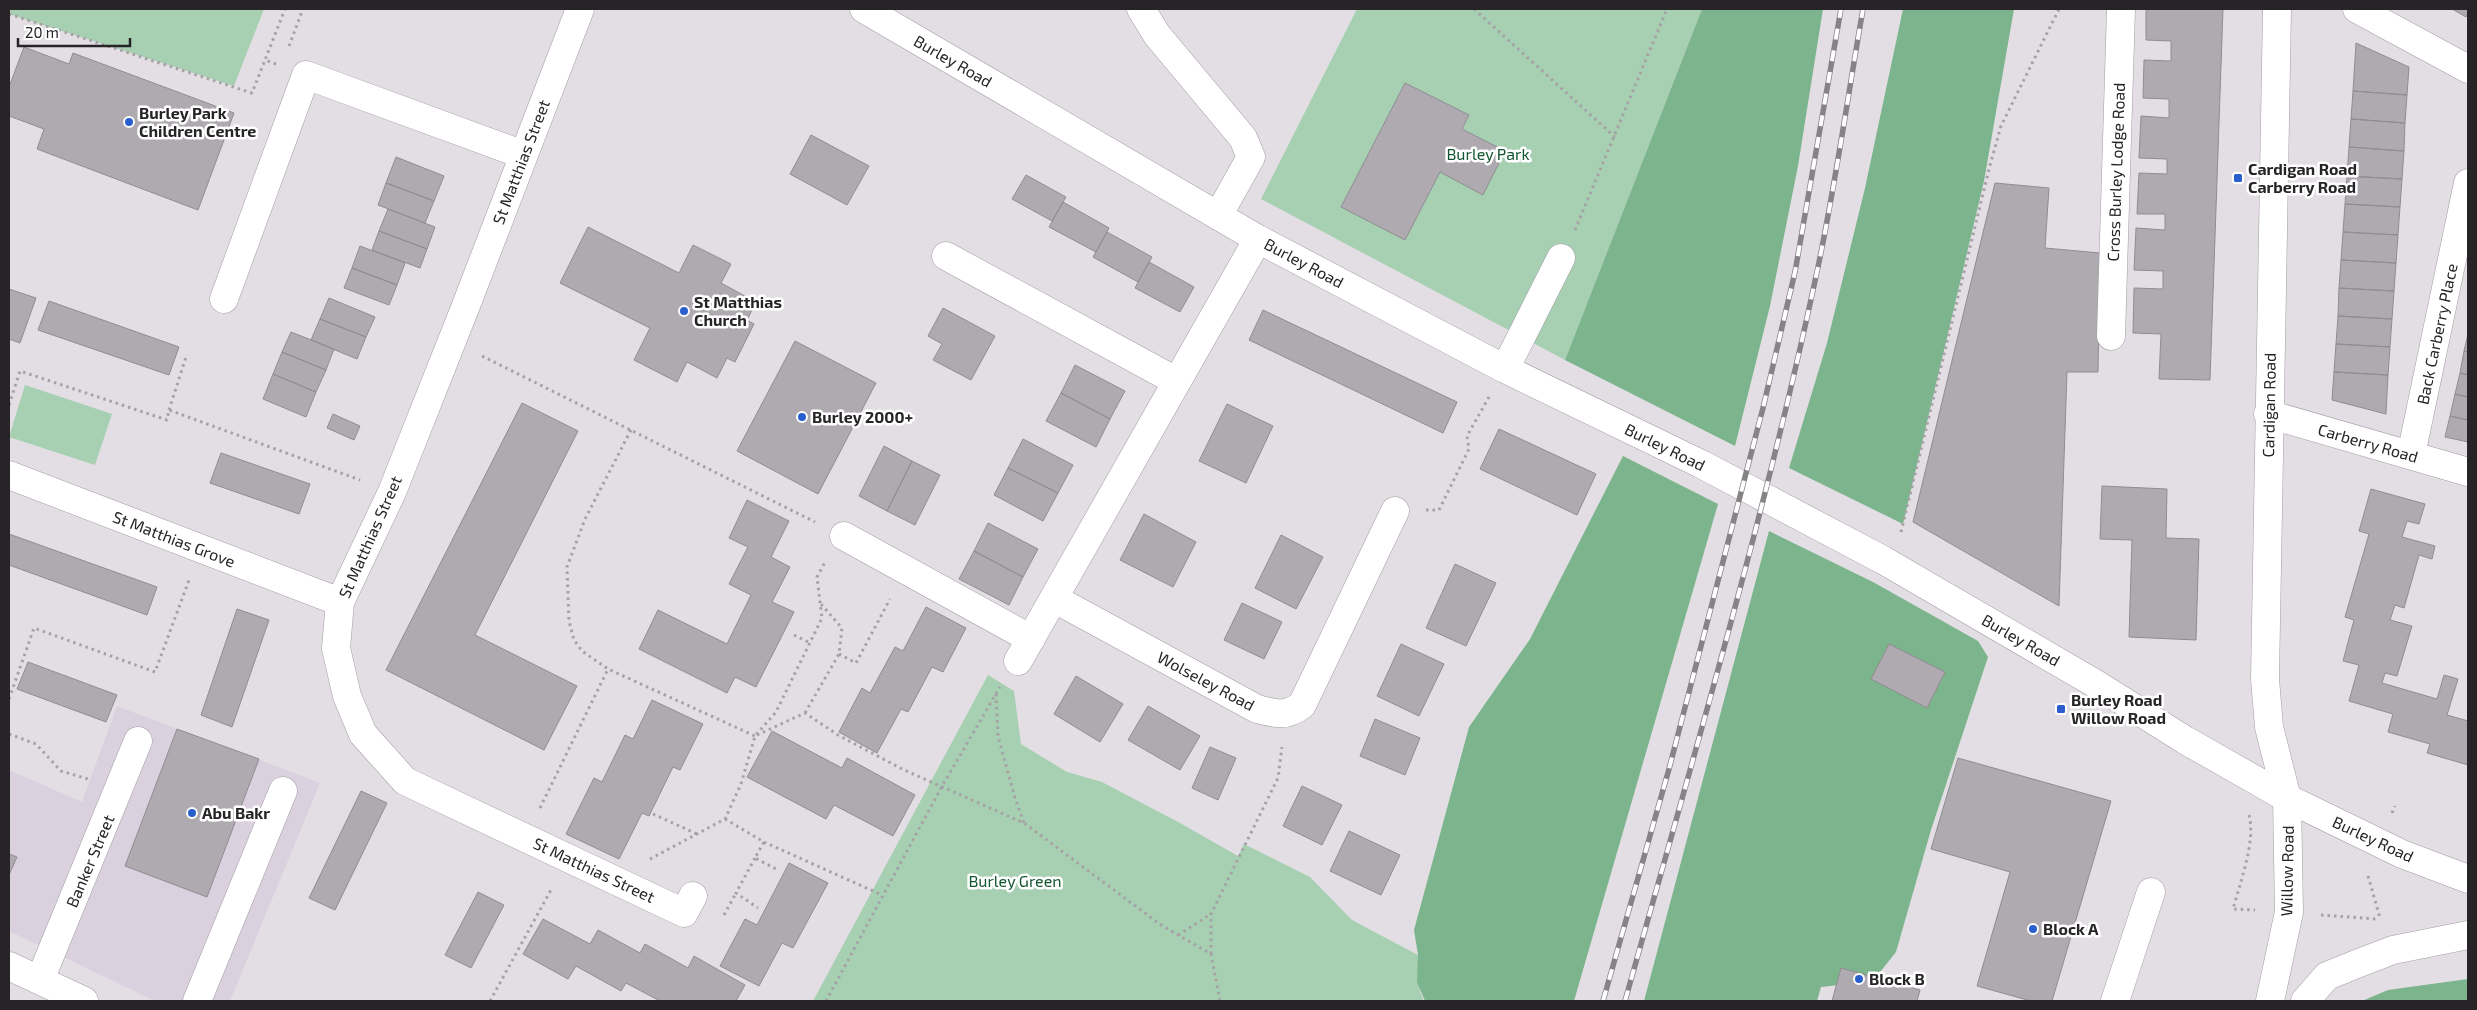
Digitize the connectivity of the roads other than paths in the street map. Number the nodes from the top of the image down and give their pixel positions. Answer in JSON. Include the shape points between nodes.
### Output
{"nodes":[{"id":1,"x":580,"y":9,"type":"edge"},
{"id":2,"x":864,"y":9,"type":"edge"},
{"id":3,"x":1141,"y":9,"type":"edge"},
{"id":4,"x":2121,"y":9,"type":"edge"},
{"id":5,"x":2277,"y":9,"type":"edge"},
{"id":6,"x":2357,"y":9,"type":"edge"},
{"id":7,"x":2468,"y":69,"type":"edge"},
{"id":8,"x":524,"y":155,"type":"junction"},
{"id":9,"x":2468,"y":183,"type":"edge"},
{"id":10,"x":1218,"y":216,"type":"junction"},
{"id":11,"x":1258,"y":239,"type":"junction"},
{"id":12,"x":946,"y":256,"type":"dead end"},
{"id":13,"x":1560,"y":258,"type":"road end"},
{"id":14,"x":224,"y":300,"type":"dead end"},
{"id":15,"x":2110,"y":336,"type":"dead end"},
{"id":16,"x":1505,"y":369,"type":"junction"},
{"id":17,"x":1176,"y":381,"type":"junction"},
{"id":18,"x":2268,"y":414,"type":"junction"},
{"id":19,"x":2411,"y":455,"type":"junction"},
{"id":20,"x":2468,"y":472,"type":"edge"},
{"id":21,"x":9,"y":475,"type":"edge"},
{"id":22,"x":1395,"y":511,"type":"road end"},
{"id":23,"x":844,"y":536,"type":"road end"},
{"id":24,"x":1055,"y":599,"type":"junction"},
{"id":25,"x":340,"y":602,"type":"junction"},
{"id":26,"x":138,"y":741,"type":"dead end"},
{"id":27,"x":283,"y":792,"type":"dead end"},
{"id":28,"x":2287,"y":798,"type":"junction"},
{"id":29,"x":2468,"y":879,"type":"edge"},
{"id":30,"x":2151,"y":892,"type":"dead end"},
{"id":31,"x":694,"y":896,"type":"dead end"},
{"id":32,"x":2468,"y":935,"type":"edge"},
{"id":33,"x":9,"y":966,"type":"edge"},
{"id":34,"x":40,"y":980,"type":"junction"},
{"id":35,"x":84,"y":1001,"type":"edge"},
{"id":36,"x":198,"y":1001,"type":"edge"},
{"id":37,"x":2115,"y":1001,"type":"edge"},
{"id":38,"x":2270,"y":1001,"type":"edge"},
{"id":39,"x":2305,"y":1001,"type":"edge"}],
"edges":[{"from":1,"to":8,"type":"street","name":"St Matthias Street"},
{"from":2,"to":10,"type":"street","name":"Burley Road"},
{"from":3,"to":10,"type":"street","via":[[1157,35],[1244,138],[1251,157]]},
{"from":4,"to":15,"type":"street","name":"Cross Burley Lodge Road"},
{"from":5,"to":18,"type":"street","name":"Cardigan Road"},
{"from":6,"to":7,"type":"street"},
{"from":8,"to":14,"type":"street","via":[[294,71]]},
{"from":8,"to":25,"type":"street","name":"St Matthias Street","via":[[392,492]]},
{"from":9,"to":19,"type":"street","name":"Back Carberry Place"},
{"from":10,"to":11,"type":"street","name":"Burley Road"},
{"from":11,"to":16,"type":"street","name":"Burley Road"},
{"from":11,"to":17,"type":"street"},
{"from":12,"to":17,"type":"street"},
{"from":13,"to":16,"type":"street"},
{"from":16,"to":28,"type":"street","name":"Burley Road","via":[[1701,464],[1892,566]]},
{"from":17,"to":24,"type":"street"},
{"from":18,"to":19,"type":"street","name":"Carberry Road"},
{"from":18,"to":28,"type":"street","name":"Cardigan Road","via":[[2265,679],[2269,727]]},
{"from":19,"to":20,"type":"street","name":"Carberry Road"},
{"from":21,"to":25,"type":"street","name":"St Matthias Grove"},
{"from":22,"to":24,"type":"street","name":"Wolseley Road","via":[[1302,705],[1291,713],[1257,709]]},
{"from":23,"to":24,"type":"street","via":[[905,570],[1024,650]]},
{"from":25,"to":31,"type":"street","name":"St Matthias Street","via":[[336,648],[347,696],[363,734],[405,781],[684,913]]},
{"from":26,"to":34,"type":"street","name":"Banker Street"},
{"from":27,"to":36,"type":"street"},
{"from":28,"to":29,"type":"street","name":"Burley Road","via":[[2402,854]]},
{"from":28,"to":38,"type":"street","name":"Willow Road","via":[[2289,912]]},
{"from":30,"to":37,"type":"street"},
{"from":32,"to":39,"type":"street","via":[[2393,950],[2327,976]]},
{"from":33,"to":34,"type":"street"},
{"from":34,"to":35,"type":"street"}]}
